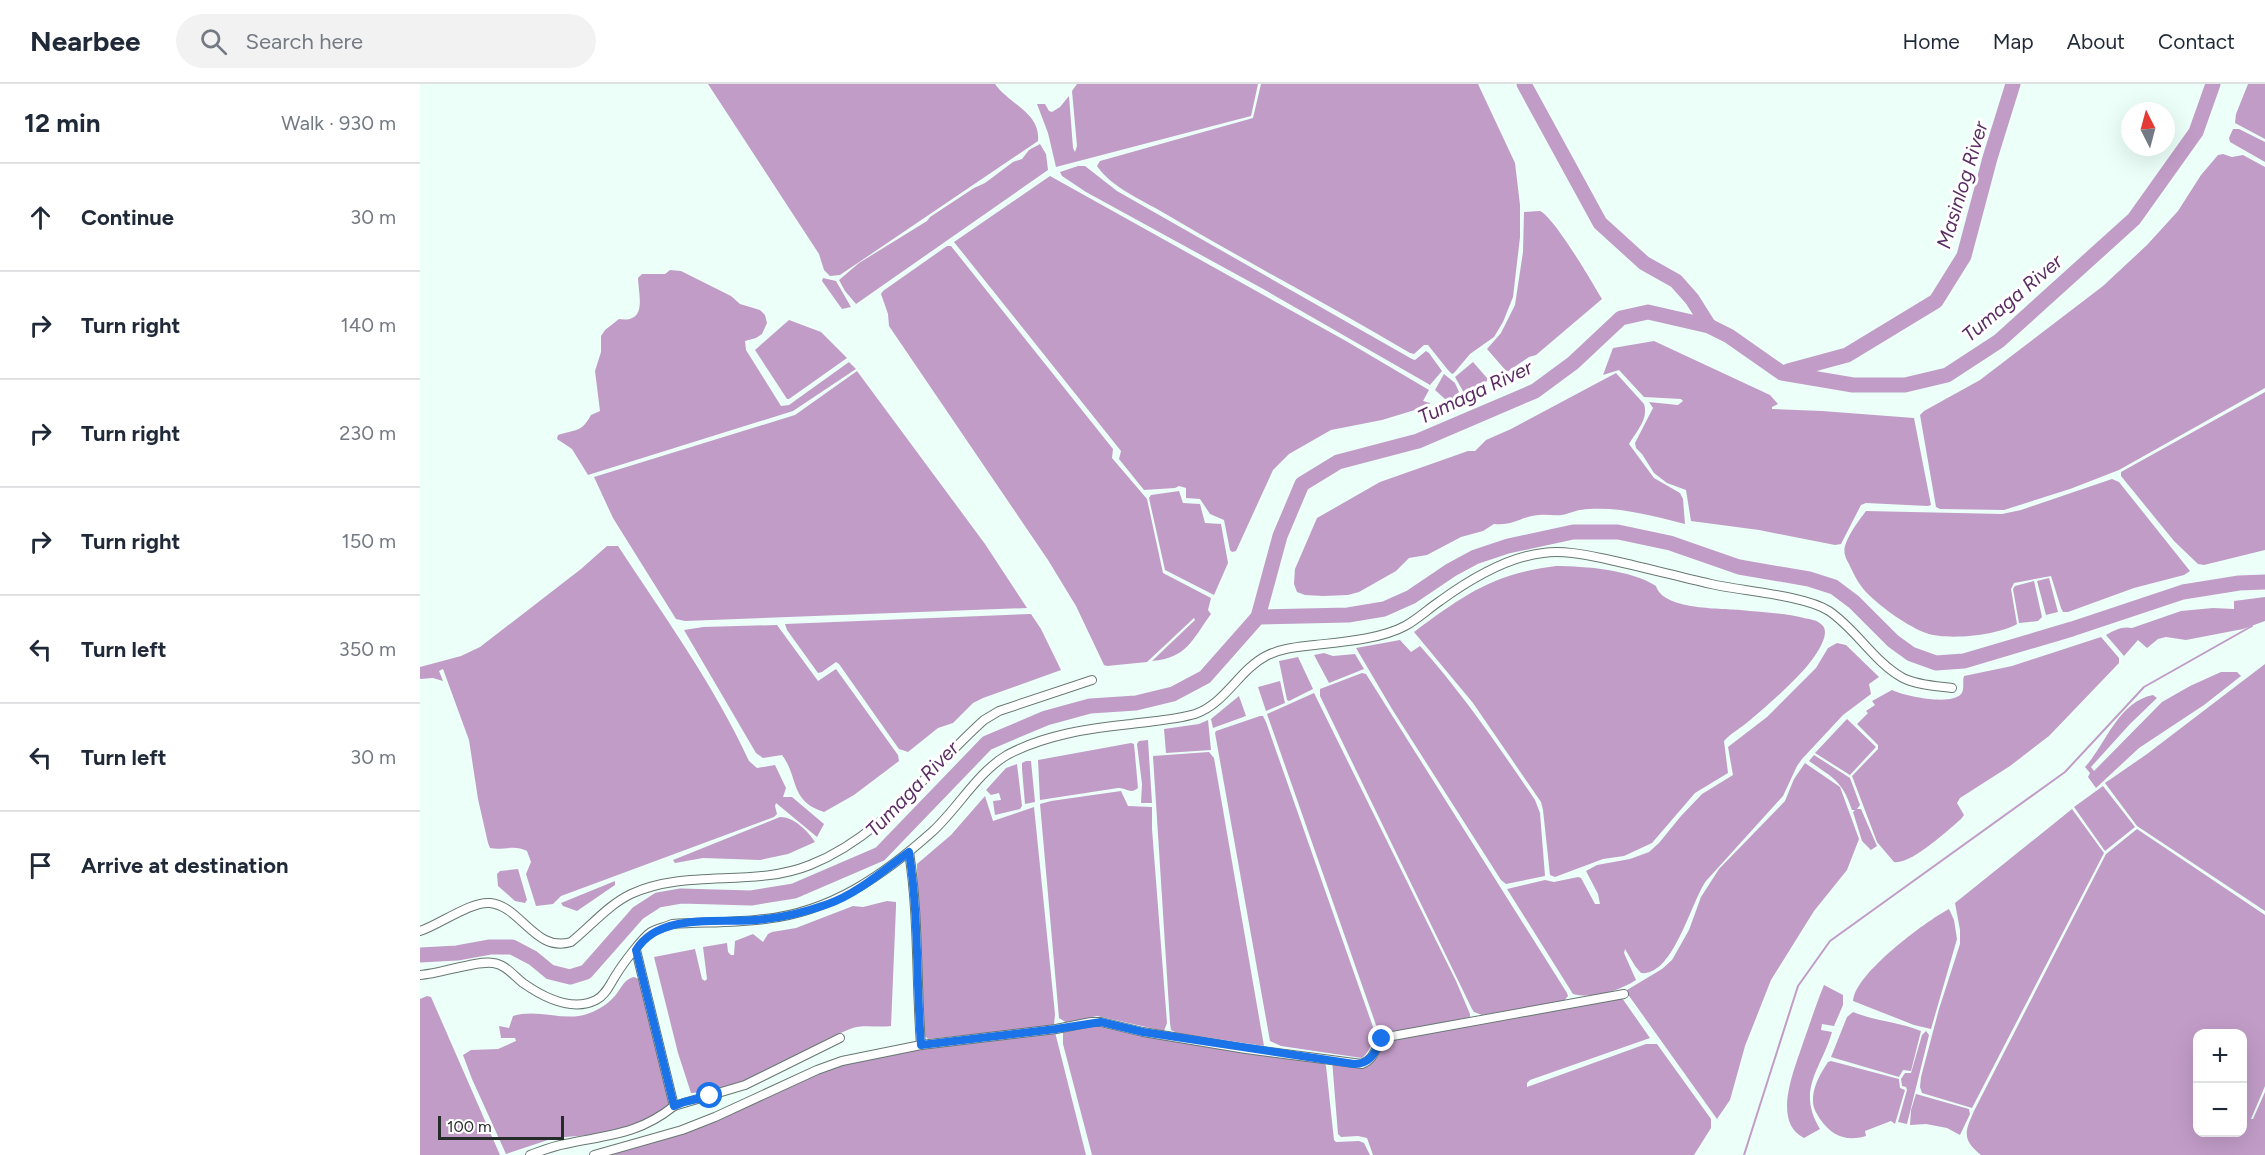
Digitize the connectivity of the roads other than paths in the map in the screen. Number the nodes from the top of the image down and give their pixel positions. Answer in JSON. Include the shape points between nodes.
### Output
{"nodes":[{"id":1,"x":1092,"y":680,"type":"dead end"},
{"id":2,"x":1952,"y":688,"type":"dead end"},
{"id":3,"x":909,"y":852,"type":"junction"},
{"id":4,"x":420,"y":931,"type":"edge"},
{"id":5,"x":636,"y":950,"type":"junction"},
{"id":6,"x":420,"y":975,"type":"edge"},
{"id":7,"x":1624,"y":994,"type":"dead end"},
{"id":8,"x":840,"y":1038,"type":"dead end"},
{"id":9,"x":921,"y":1045,"type":"junction"},
{"id":10,"x":674,"y":1106,"type":"junction"},
{"id":11,"x":530,"y":1155,"type":"edge"},
{"id":12,"x":594,"y":1155,"type":"edge"}],
"edges":[{"from":1,"to":4,"type":"street","via":[[999,711],[984,720],[866,835],[810,865],[771,876],[658,884],[620,900],[571,942],[563,944],[546,942],[500,906],[488,902]]},
{"from":2,"to":3,"type":"street","via":[[1904,678],[1828,611],[1810,603],[1579,554],[1544,553],[1472,580],[1416,620],[1392,632],[1265,656],[1198,713],[1095,728],[1012,753],[999,760]]},
{"from":3,"to":5,"type":"street","via":[[830,904],[763,920],[672,924],[650,933]]},
{"from":3,"to":9,"type":"street","via":[[917,918]]},
{"from":5,"to":6,"type":"street","via":[[599,999],[579,1004],[567,1005],[543,994],[491,962]]},
{"from":5,"to":10,"type":"street"},
{"from":7,"to":9,"type":"street","via":[[1387,1037],[1372,1058],[1362,1064],[1143,1032],[1101,1022]]},
{"from":8,"to":10,"type":"street","via":[[745,1085]]},
{"from":9,"to":12,"type":"street","via":[[842,1061],[682,1130]]},
{"from":10,"to":11,"type":"street","via":[[631,1132],[563,1144]]}]}
